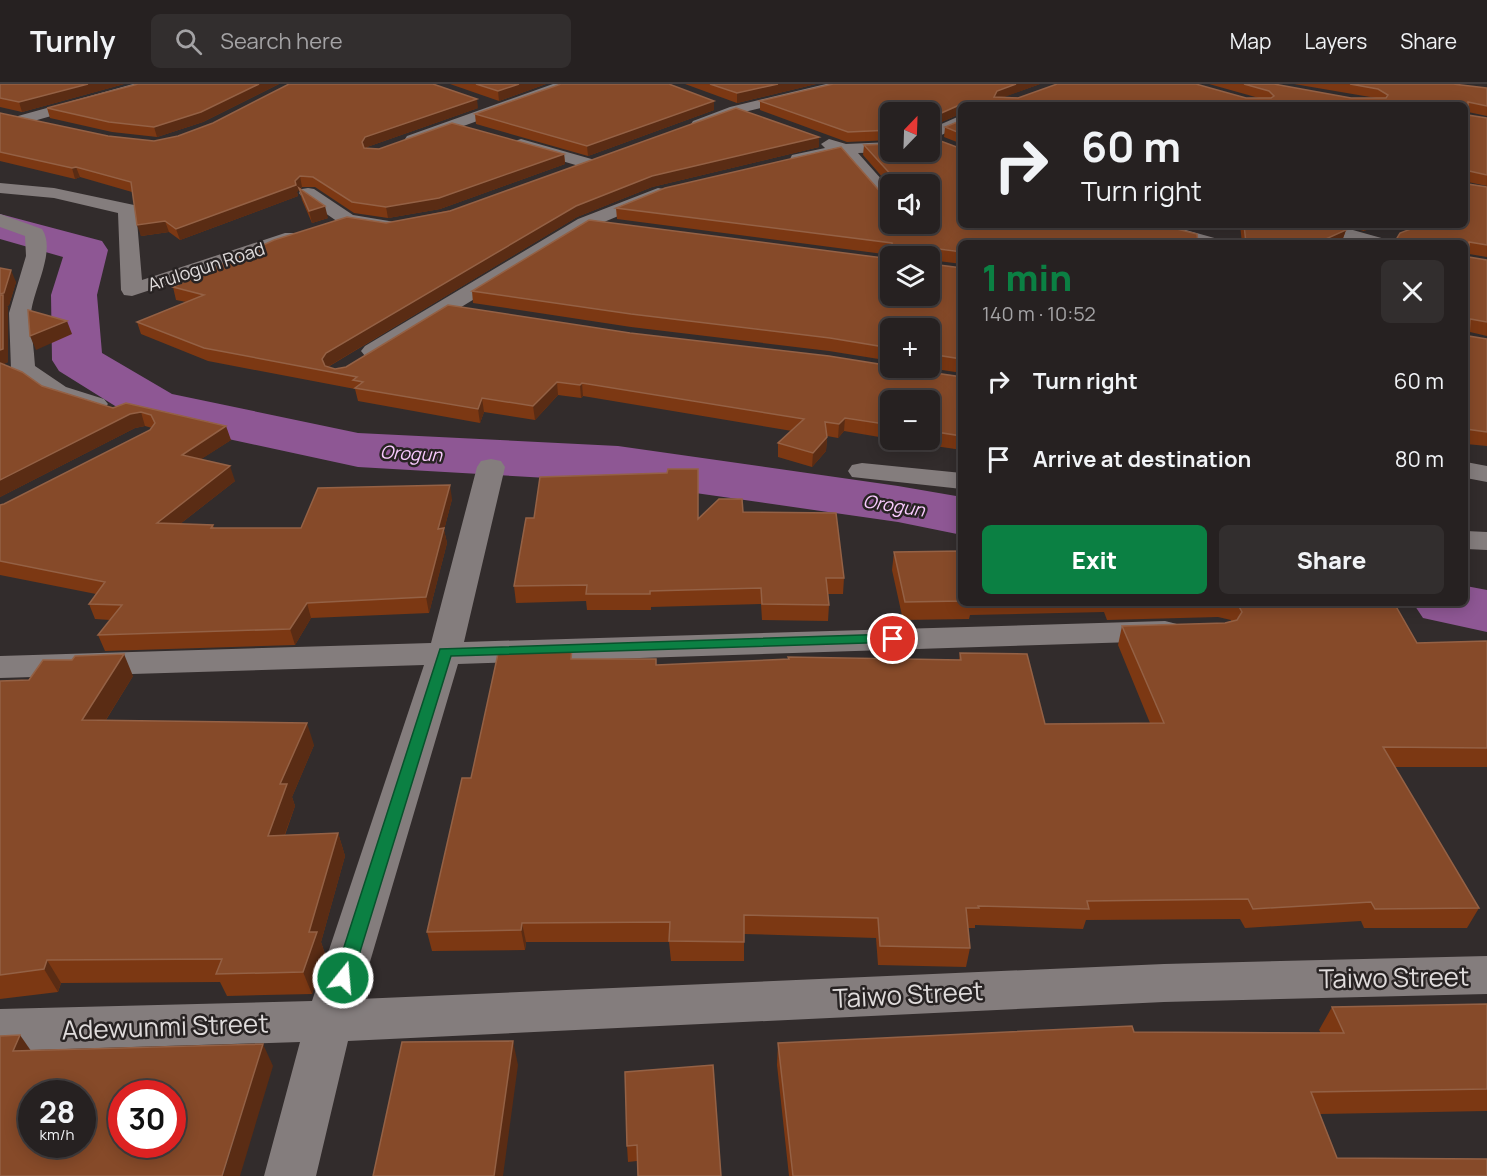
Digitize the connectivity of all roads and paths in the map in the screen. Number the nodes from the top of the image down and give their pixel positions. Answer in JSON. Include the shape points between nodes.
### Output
{"nodes":[{"id":1,"x":149,"y":84,"type":"edge"},
{"id":2,"x":567,"y":84,"type":"edge"},
{"id":3,"x":844,"y":84,"type":"edge"},
{"id":4,"x":472,"y":99,"type":"edge"},
{"id":5,"x":713,"y":102,"type":"edge"},
{"id":6,"x":499,"y":108,"type":"junction"},
{"id":7,"x":735,"y":110,"type":"junction"},
{"id":8,"x":757,"y":118,"type":"edge"},
{"id":9,"x":958,"y":123,"type":"edge"},
{"id":10,"x":453,"y":125,"type":"junction"},
{"id":11,"x":54,"y":127,"type":"edge"},
{"id":12,"x":475,"y":131,"type":"edge"},
{"id":13,"x":679,"y":131,"type":"edge"},
{"id":14,"x":940,"y":135,"type":"edge"},
{"id":15,"x":812,"y":138,"type":"edge"},
{"id":16,"x":510,"y":141,"type":"edge"},
{"id":17,"x":397,"y":145,"type":"edge"},
{"id":18,"x":880,"y":147,"type":"edge"},
{"id":19,"x":845,"y":149,"type":"junction"},
{"id":20,"x":776,"y":164,"type":"edge"},
{"id":21,"x":567,"y":172,"type":"edge"},
{"id":22,"x":0,"y":188,"type":"edge"},
{"id":23,"x":678,"y":188,"type":"edge"},
{"id":24,"x":880,"y":189,"type":"edge"},
{"id":25,"x":308,"y":193,"type":"edge"},
{"id":26,"x":0,"y":220,"type":"edge"},
{"id":27,"x":348,"y":220,"type":"junction"},
{"id":28,"x":585,"y":223,"type":"junction"},
{"id":29,"x":406,"y":224,"type":"edge"},
{"id":30,"x":619,"y":227,"type":"edge"},
{"id":31,"x":1157,"y":228,"type":"edge"},
{"id":32,"x":1327,"y":228,"type":"edge"},
{"id":33,"x":1200,"y":240,"type":"edge"},
{"id":34,"x":1377,"y":240,"type":"edge"},
{"id":35,"x":444,"y":307,"type":"junction"},
{"id":36,"x":479,"y":312,"type":"edge"},
{"id":37,"x":358,"y":361,"type":"edge"},
{"id":38,"x":119,"y":412,"type":"edge"},
{"id":39,"x":490,"y":467,"type":"dead end"},
{"id":40,"x":1468,"y":470,"type":"edge"},
{"id":41,"x":861,"y":471,"type":"dead end"},
{"id":42,"x":1487,"y":474,"type":"edge"},
{"id":43,"x":958,"y":481,"type":"edge"},
{"id":44,"x":1468,"y":540,"type":"edge"},
{"id":45,"x":1487,"y":541,"type":"edge"},
{"id":46,"x":1194,"y":630,"type":"edge"},
{"id":47,"x":445,"y":652,"type":"junction"},
{"id":48,"x":0,"y":667,"type":"edge"},
{"id":49,"x":1487,"y":975,"type":"edge"},
{"id":50,"x":329,"y":1021,"type":"junction"},
{"id":51,"x":0,"y":1030,"type":"edge"},
{"id":52,"x":290,"y":1176,"type":"edge"}],
"edges":[{"from":1,"to":11,"type":"street","via":[[17,117]]},
{"from":2,"to":6,"type":"street"},
{"from":3,"to":7,"type":"street"},
{"from":4,"to":6,"type":"street"},
{"from":5,"to":7,"type":"street"},
{"from":6,"to":10,"type":"street"},
{"from":7,"to":8,"type":"street"},
{"from":7,"to":13,"type":"street"},
{"from":9,"to":14,"type":"street"},
{"from":10,"to":12,"type":"street"},
{"from":10,"to":17,"type":"street"},
{"from":15,"to":19,"type":"street"},
{"from":16,"to":21,"type":"street","via":[[595,162]]},
{"from":18,"to":19,"type":"street"},
{"from":19,"to":20,"type":"street"},
{"from":19,"to":24,"type":"street"},
{"from":22,"to":27,"type":"street","name":"Arulogun Road","via":[[54,193],[127,209],[132,290]]},
{"from":23,"to":28,"type":"street"},
{"from":25,"to":27,"type":"street"},
{"from":26,"to":38,"type":"street","via":[[35,233],[36,256],[20,313],[23,369],[57,392]]},
{"from":27,"to":29,"type":"street","via":[[388,226]]},
{"from":28,"to":30,"type":"street"},
{"from":28,"to":35,"type":"street"},
{"from":31,"to":33,"type":"street"},
{"from":32,"to":34,"type":"street"},
{"from":35,"to":36,"type":"street"},
{"from":35,"to":37,"type":"street"},
{"from":39,"to":47,"type":"street"},
{"from":40,"to":42,"type":"street"},
{"from":41,"to":43,"type":"street"},
{"from":44,"to":45,"type":"street"},
{"from":46,"to":47,"type":"street"},
{"from":47,"to":48,"type":"street"},
{"from":47,"to":50,"type":"street"},
{"from":49,"to":50,"type":"street","name":"Taiwo Street","via":[[1152,983]]},
{"from":50,"to":51,"type":"street","name":"Adewunmi Street"},
{"from":50,"to":52,"type":"street"}]}
